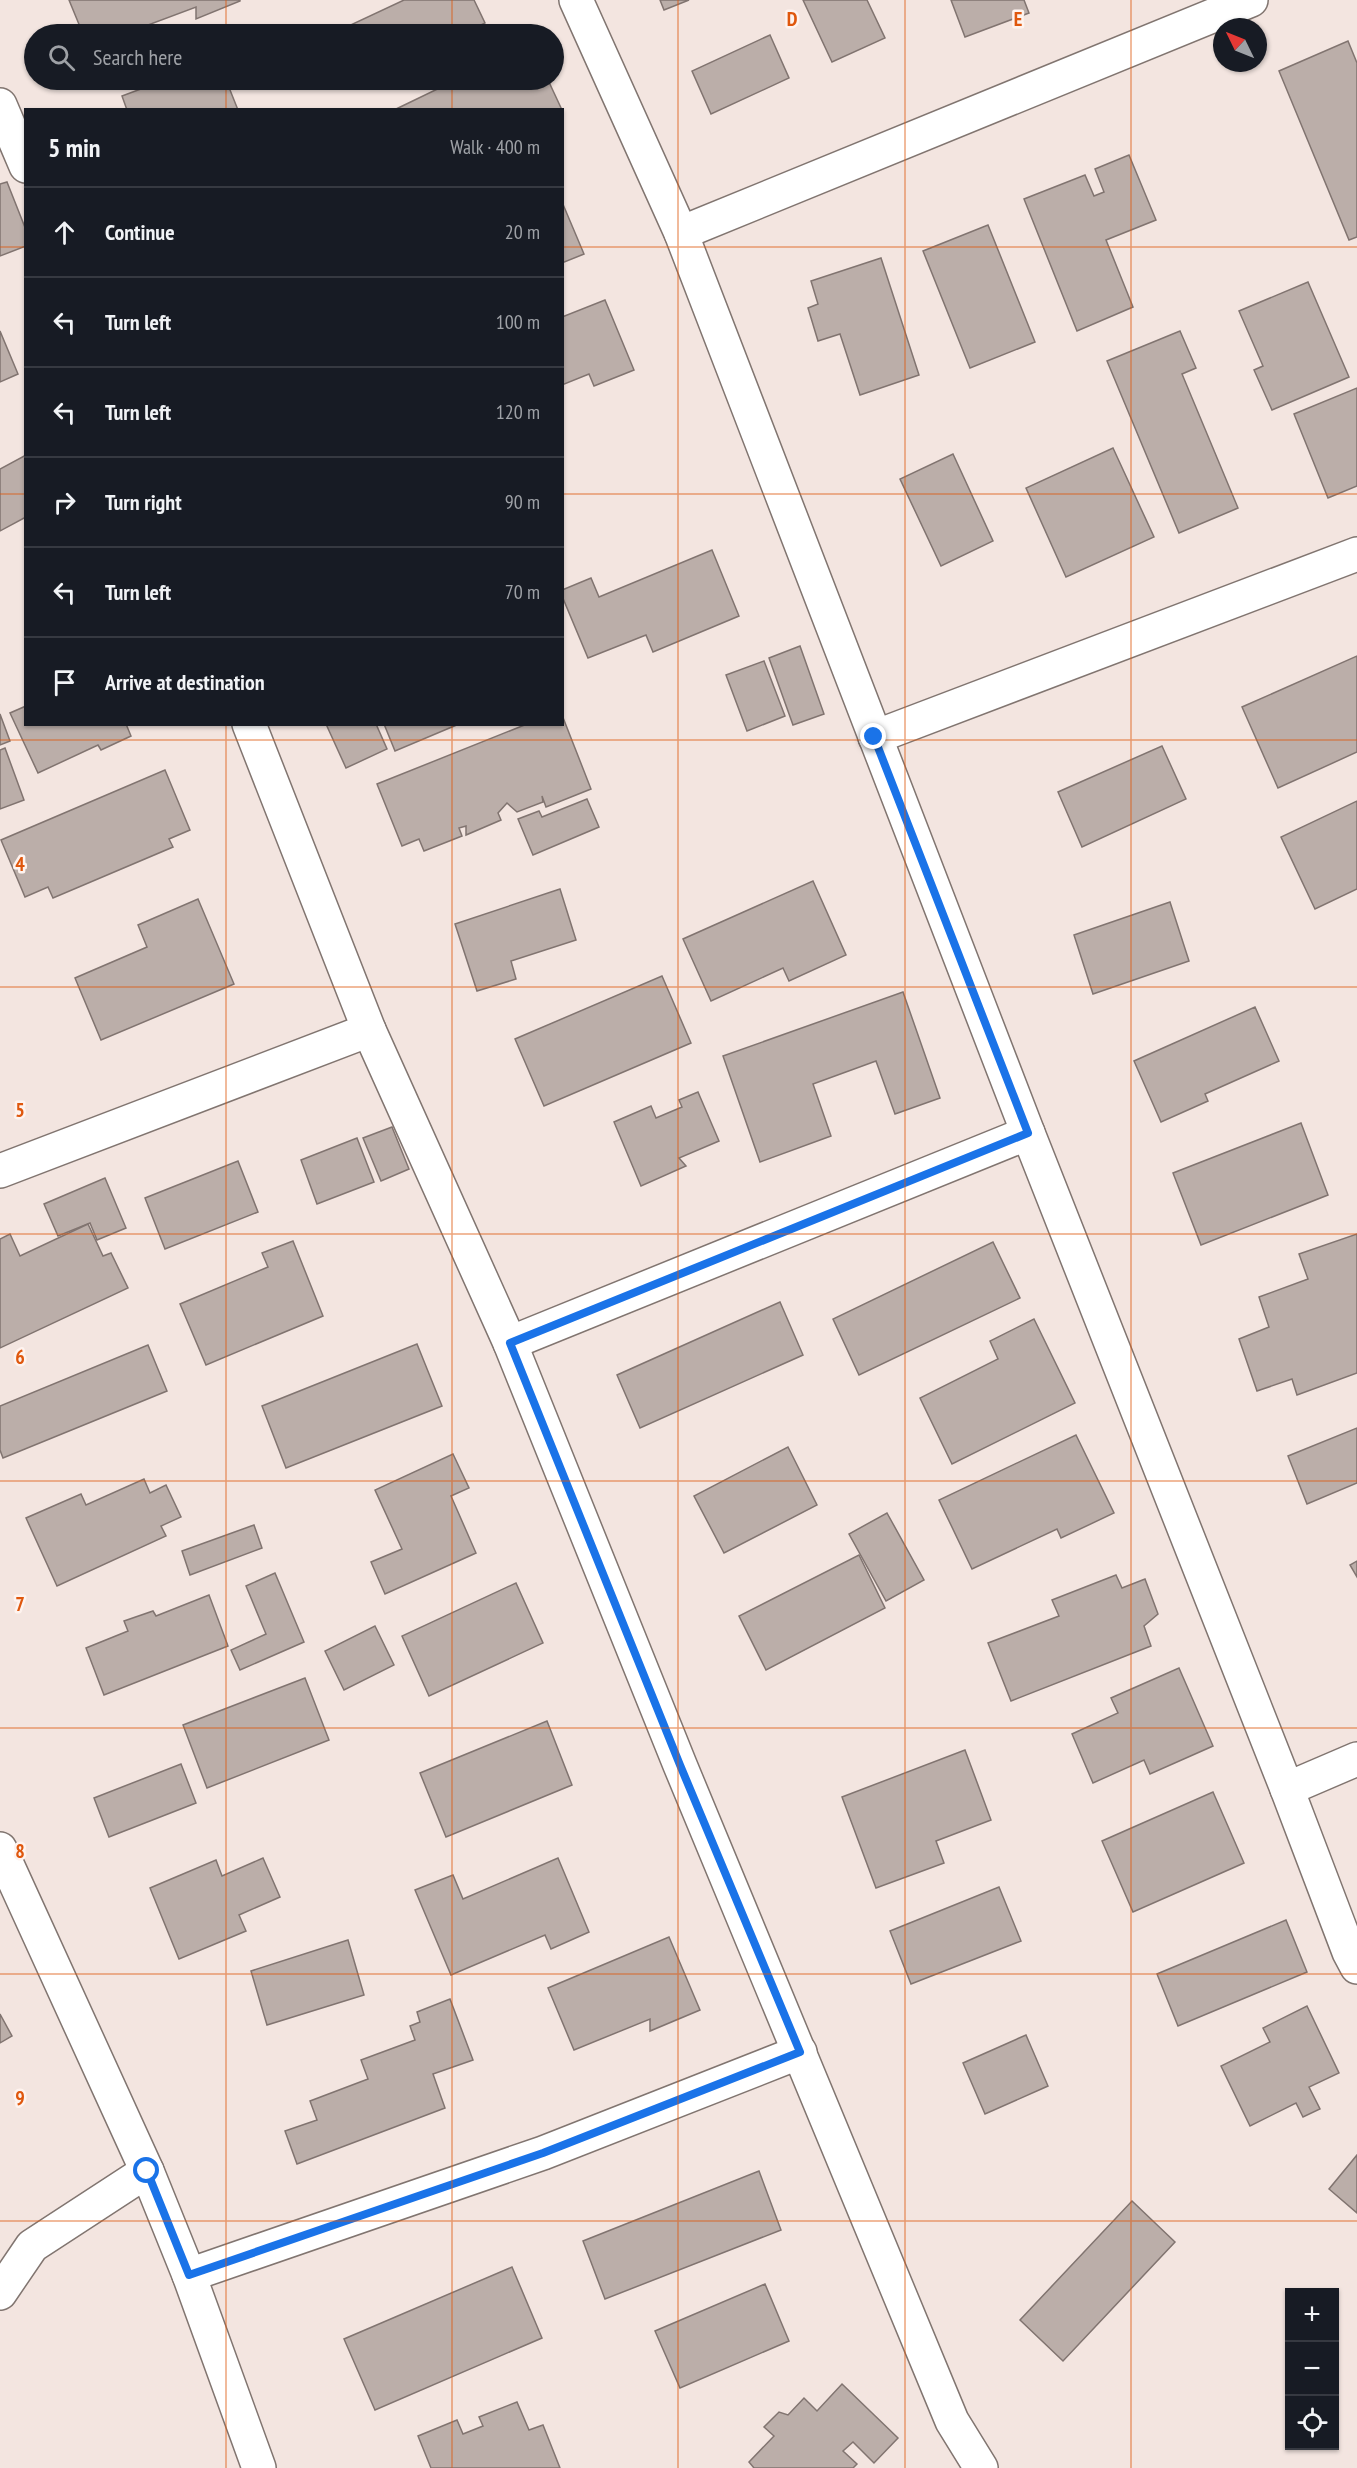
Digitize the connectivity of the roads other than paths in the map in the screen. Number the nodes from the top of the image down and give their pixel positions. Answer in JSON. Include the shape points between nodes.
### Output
{"nodes":[{"id":1,"x":576,"y":0,"type":"edge"},
{"id":2,"x":1251,"y":0,"type":"edge"},
{"id":3,"x":0,"y":105,"type":"edge"},
{"id":4,"x":24,"y":161,"type":"edge"},
{"id":5,"x":681,"y":232,"type":"junction"},
{"id":6,"x":1357,"y":554,"type":"edge"},
{"id":7,"x":250,"y":726,"type":"edge"},
{"id":8,"x":874,"y":737,"type":"junction"},
{"id":9,"x":369,"y":1030,"type":"junction"},
{"id":10,"x":1028,"y":1133,"type":"junction"},
{"id":11,"x":0,"y":1171,"type":"edge"},
{"id":12,"x":510,"y":1343,"type":"junction"},
{"id":13,"x":1357,"y":1759,"type":"edge"},
{"id":14,"x":1287,"y":1789,"type":"junction"},
{"id":15,"x":0,"y":1849,"type":"edge"},
{"id":16,"x":1357,"y":1967,"type":"edge"},
{"id":17,"x":800,"y":2052,"type":"junction"},
{"id":18,"x":147,"y":2171,"type":"junction"},
{"id":19,"x":189,"y":2275,"type":"junction"},
{"id":20,"x":0,"y":2293,"type":"edge"},
{"id":21,"x":259,"y":2468,"type":"edge"},
{"id":22,"x":981,"y":2468,"type":"edge"}],
"edges":[{"from":1,"to":5,"type":"street"},
{"from":2,"to":5,"type":"street"},
{"from":3,"to":4,"type":"street"},
{"from":5,"to":8,"type":"street"},
{"from":6,"to":8,"type":"street"},
{"from":7,"to":9,"type":"street"},
{"from":8,"to":10,"type":"street"},
{"from":9,"to":11,"type":"street"},
{"from":9,"to":12,"type":"street"},
{"from":10,"to":12,"type":"street"},
{"from":10,"to":14,"type":"street"},
{"from":12,"to":17,"type":"street"},
{"from":13,"to":14,"type":"street"},
{"from":14,"to":16,"type":"street"},
{"from":15,"to":18,"type":"street"},
{"from":17,"to":19,"type":"street","via":[[543,2153]]},
{"from":17,"to":22,"type":"street","via":[[952,2421]]},
{"from":18,"to":19,"type":"street"},
{"from":18,"to":20,"type":"street","via":[[32,2246]]},
{"from":19,"to":21,"type":"street"}]}
